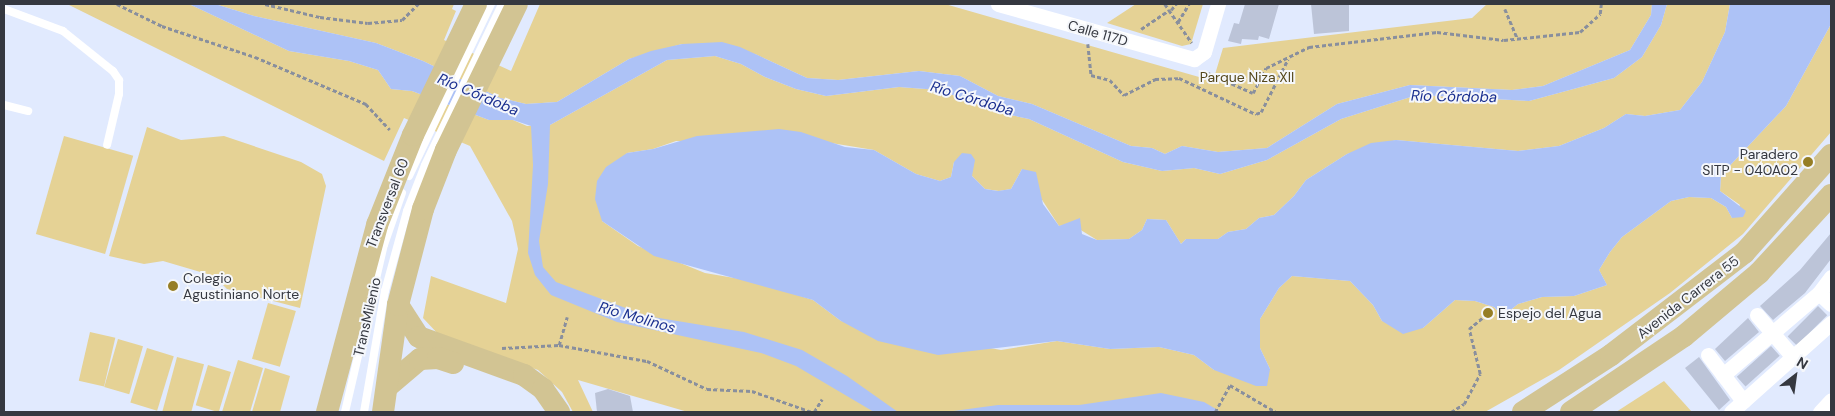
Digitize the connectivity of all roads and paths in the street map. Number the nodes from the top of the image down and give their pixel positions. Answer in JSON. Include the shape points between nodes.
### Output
{"nodes":[{"id":1,"x":117,"y":4,"type":"edge"},
{"id":2,"x":266,"y":4,"type":"edge"},
{"id":3,"x":418,"y":4,"type":"edge"},
{"id":4,"x":476,"y":4,"type":"edge"},
{"id":5,"x":491,"y":4,"type":"edge"},
{"id":6,"x":502,"y":4,"type":"edge"},
{"id":7,"x":517,"y":4,"type":"edge"},
{"id":8,"x":998,"y":4,"type":"edge"},
{"id":9,"x":1166,"y":4,"type":"edge"},
{"id":10,"x":1176,"y":4,"type":"edge"},
{"id":11,"x":1189,"y":4,"type":"edge"},
{"id":12,"x":1218,"y":4,"type":"edge"},
{"id":13,"x":1602,"y":4,"type":"edge"},
{"id":14,"x":4,"y":9,"type":"edge"},
{"id":15,"x":1505,"y":9,"type":"dead end"},
{"id":16,"x":1170,"y":10,"type":"junction"},
{"id":17,"x":1178,"y":22,"type":"junction"},
{"id":18,"x":1134,"y":34,"type":"dead end"},
{"id":19,"x":1518,"y":39,"type":"junction"},
{"id":20,"x":465,"y":42,"type":"junction"},
{"id":21,"x":1088,"y":45,"type":"dead end"},
{"id":22,"x":1197,"y":52,"type":"junction"},
{"id":23,"x":486,"y":53,"type":"junction"},
{"id":24,"x":1289,"y":58,"type":"junction"},
{"id":25,"x":1208,"y":73,"type":"dead end"},
{"id":26,"x":4,"y":105,"type":"edge"},
{"id":27,"x":28,"y":112,"type":"dead end"},
{"id":28,"x":390,"y":130,"type":"dead end"},
{"id":29,"x":419,"y":137,"type":"junction"},
{"id":30,"x":107,"y":145,"type":"dead end"},
{"id":31,"x":440,"y":148,"type":"junction"},
{"id":32,"x":1831,"y":155,"type":"edge"},
{"id":33,"x":1831,"y":195,"type":"edge"},
{"id":34,"x":1831,"y":277,"type":"edge"},
{"id":35,"x":1819,"y":293,"type":"junction"},
{"id":36,"x":1831,"y":304,"type":"edge"},
{"id":37,"x":398,"y":305,"type":"junction"},
{"id":38,"x":1488,"y":313,"type":"dead end"},
{"id":39,"x":1757,"y":315,"type":"dead end"},
{"id":40,"x":567,"y":317,"type":"dead end"},
{"id":41,"x":1831,"y":323,"type":"edge"},
{"id":42,"x":1772,"y":334,"type":"junction"},
{"id":43,"x":559,"y":344,"type":"junction"},
{"id":44,"x":493,"y":345,"type":"dead end"},
{"id":45,"x":1708,"y":355,"type":"dead end"},
{"id":46,"x":1793,"y":357,"type":"junction"},
{"id":47,"x":1723,"y":375,"type":"junction"},
{"id":48,"x":388,"y":386,"type":"junction"},
{"id":49,"x":822,"y":399,"type":"dead end"},
{"id":50,"x":1831,"y":400,"type":"edge"},
{"id":51,"x":1743,"y":402,"type":"junction"},
{"id":52,"x":328,"y":412,"type":"edge"},
{"id":53,"x":345,"y":412,"type":"edge"},
{"id":54,"x":364,"y":412,"type":"edge"},
{"id":55,"x":383,"y":412,"type":"edge"},
{"id":56,"x":550,"y":412,"type":"edge"},
{"id":57,"x":560,"y":412,"type":"edge"},
{"id":58,"x":813,"y":412,"type":"edge"},
{"id":59,"x":1215,"y":412,"type":"edge"},
{"id":60,"x":1276,"y":412,"type":"edge"},
{"id":61,"x":1451,"y":412,"type":"edge"},
{"id":62,"x":1523,"y":412,"type":"edge"},
{"id":63,"x":1571,"y":412,"type":"edge"},
{"id":64,"x":1731,"y":412,"type":"edge"},
{"id":65,"x":1820,"y":412,"type":"edge"}],
"edges":[{"from":1,"to":28,"type":"path","via":[[170,30],[255,57],[366,104]]},
{"from":2,"to":3,"type":"path","via":[[320,17],[368,22],[402,20]]},
{"from":4,"to":20,"type":"main road","name":"Transversal 60"},
{"from":5,"to":20,"type":"lane"},
{"from":6,"to":23,"type":"lane"},
{"from":7,"to":23,"type":"main road"},
{"from":8,"to":22,"type":"street","name":"Calle 117D","via":[[1190,59]]},
{"from":9,"to":16,"type":"path"},
{"from":10,"to":16,"type":"path"},
{"from":11,"to":17,"type":"path"},
{"from":12,"to":22,"type":"street","via":[[1204,52]]},
{"from":13,"to":19,"type":"path","via":[[1600,14],[1584,30]]},
{"from":14,"to":30,"type":"lane","via":[[64,31],[113,71],[119,80],[119,94]]},
{"from":15,"to":19,"type":"path"},
{"from":16,"to":17,"type":"path"},
{"from":16,"to":18,"type":"path"},
{"from":17,"to":22,"type":"path"},
{"from":19,"to":24,"type":"path","via":[[1437,32],[1309,47]]},
{"from":20,"to":29,"type":"main road","name":"Transversal 60"},
{"from":21,"to":24,"type":"path","via":[[1091,75],[1099,80],[1107,78],[1124,95],[1155,79],[1180,78],[1256,114],[1261,112]]},
{"from":23,"to":31,"type":"main road"},
{"from":24,"to":25,"type":"path","via":[[1266,68],[1253,93]]},
{"from":26,"to":27,"type":"lane"},
{"from":29,"to":52,"type":"main road","name":"Transversal 60","via":[[368,254]]},
{"from":29,"to":53,"type":"lane","name":"TransMilenio","via":[[384,245]]},
{"from":31,"to":37,"type":"main road"},
{"from":31,"to":54,"type":"lane","name":"TransMilenio","via":[[407,211],[392,261]]},
{"from":32,"to":62,"type":"main road","name":"Avenida Carrera 55","via":[[1744,253],[1611,355]]},
{"from":33,"to":63,"type":"main road","name":"Avenida Carrera 55","via":[[1759,273],[1706,318]]},
{"from":34,"to":35,"type":"street"},
{"from":35,"to":36,"type":"street"},
{"from":35,"to":42,"type":"street"},
{"from":37,"to":48,"type":"main road"},
{"from":37,"to":57,"type":"main road","via":[[418,337],[524,375],[544,389]]},
{"from":38,"to":61,"type":"path","via":[[1468,329],[1480,374],[1464,404]]},
{"from":39,"to":42,"type":"street"},
{"from":40,"to":43,"type":"path"},
{"from":41,"to":46,"type":"street"},
{"from":42,"to":46,"type":"street"},
{"from":42,"to":47,"type":"street"},
{"from":43,"to":44,"type":"path","via":[[503,348]]},
{"from":43,"to":58,"type":"path","via":[[647,360],[706,389],[752,391]]},
{"from":45,"to":47,"type":"street"},
{"from":46,"to":51,"type":"street"},
{"from":47,"to":51,"type":"street"},
{"from":48,"to":55,"type":"main road"},
{"from":48,"to":56,"type":"main road","via":[[414,361],[438,358],[519,384],[535,394]]},
{"from":49,"to":58,"type":"path"},
{"from":50,"to":65,"type":"street"},
{"from":51,"to":64,"type":"street"},
{"from":59,"to":60,"type":"path","via":[[1230,385]]}]}
